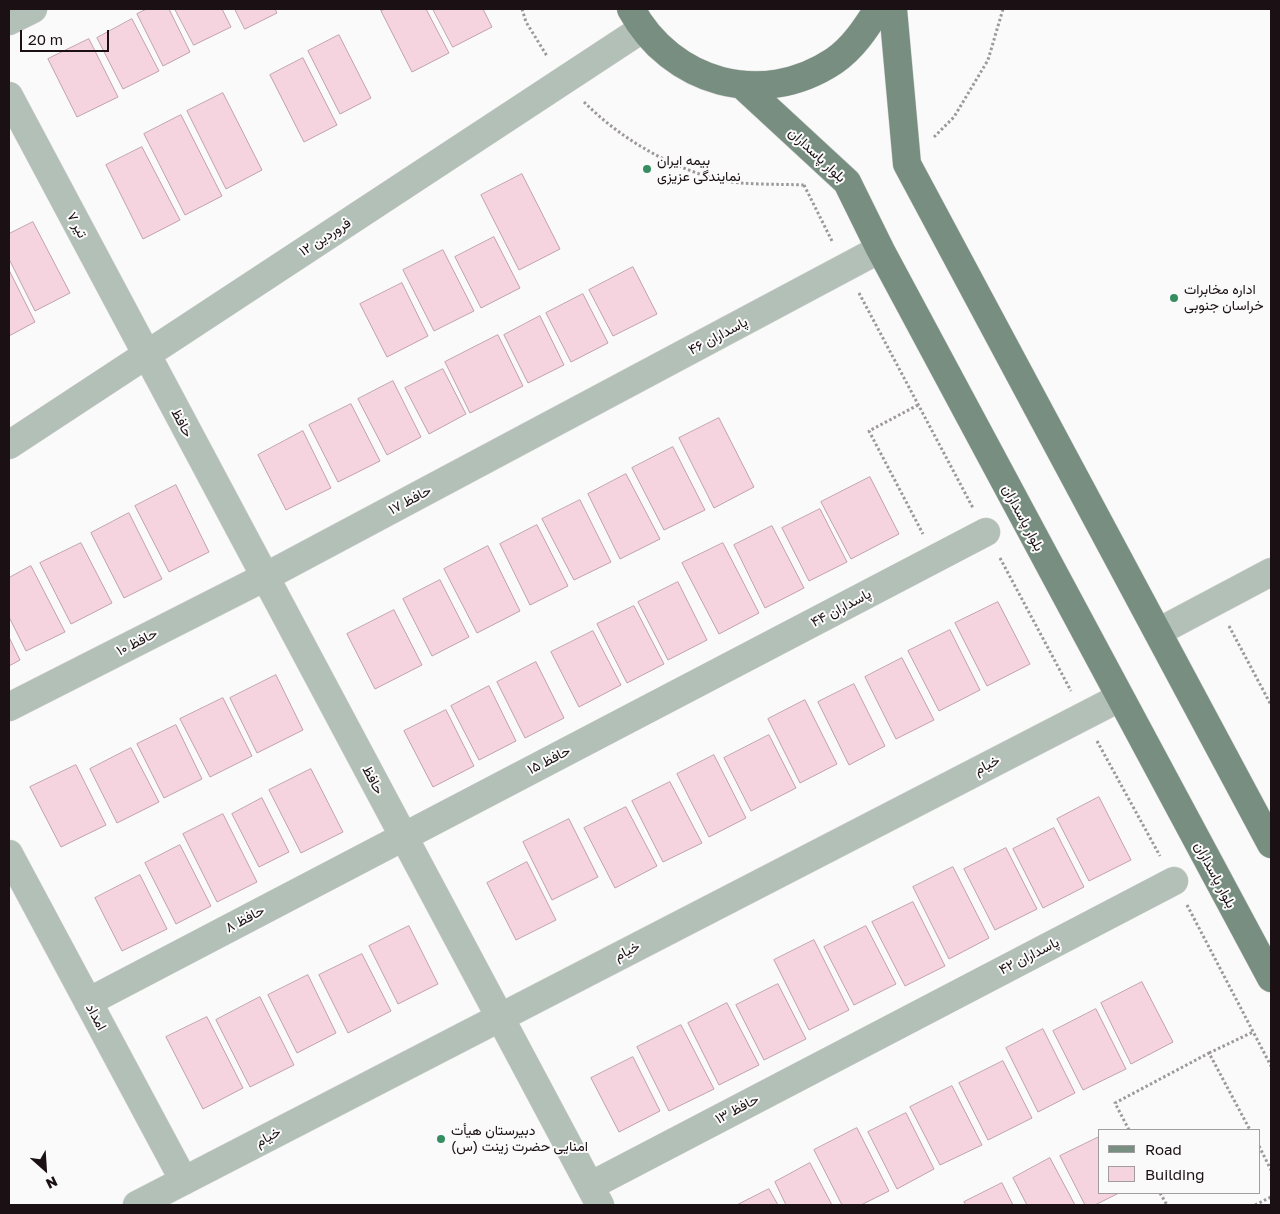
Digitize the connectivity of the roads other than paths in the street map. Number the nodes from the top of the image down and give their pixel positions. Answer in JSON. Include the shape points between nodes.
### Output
{"nodes":[{"id":1,"x":33,"y":9,"type":"edge"},
{"id":2,"x":878,"y":9,"type":"edge"},
{"id":3,"x":894,"y":9,"type":"edge"},
{"id":4,"x":637,"y":19,"type":"edge"},
{"id":5,"x":9,"y":21,"type":"edge"},
{"id":6,"x":742,"y":84,"type":"junction"},
{"id":7,"x":9,"y":96,"type":"edge"},
{"id":8,"x":880,"y":249,"type":"junction"},
{"id":9,"x":146,"y":355,"type":"junction"},
{"id":10,"x":555,"y":422,"type":"joint"},
{"id":11,"x":9,"y":444,"type":"edge"},
{"id":12,"x":986,"y":532,"type":"road end"},
{"id":13,"x":1271,"y":572,"type":"edge"},
{"id":14,"x":265,"y":577,"type":"junction"},
{"id":15,"x":1158,"y":632,"type":"junction"},
{"id":16,"x":696,"y":684,"type":"joint"},
{"id":17,"x":1119,"y":698,"type":"junction"},
{"id":18,"x":9,"y":707,"type":"edge"},
{"id":19,"x":402,"y":836,"type":"junction"},
{"id":20,"x":1271,"y":844,"type":"edge"},
{"id":21,"x":9,"y":854,"type":"edge"},
{"id":22,"x":1174,"y":881,"type":"dead end"},
{"id":23,"x":1271,"y":978,"type":"edge"},
{"id":24,"x":88,"y":1002,"type":"junction"},
{"id":25,"x":499,"y":1017,"type":"junction"},
{"id":26,"x":883,"y":1032,"type":"joint"},
{"id":27,"x":184,"y":1181,"type":"junction"},
{"id":28,"x":595,"y":1196,"type":"edge"},
{"id":29,"x":137,"y":1205,"type":"edge"}],
"edges":[{"from":1,"to":5,"type":"street"},
{"from":2,"to":6,"type":"main road","via":[[860,36],[834,61],[802,77],[767,86]]},
{"from":3,"to":15,"type":"main road","via":[[907,164]]},
{"from":4,"to":6,"type":"main road","via":[[667,55],[697,74]]},
{"from":4,"to":9,"type":"street","name":"۱۲ فروردین","via":[[562,81]]},
{"from":6,"to":8,"type":"main road","name":"بلوار پاسداران","via":[[847,182]]},
{"from":7,"to":9,"type":"street","name":"۷ تیر"},
{"from":8,"to":10,"type":"street","name":"پاسداران ۴۶"},
{"from":8,"to":17,"type":"main road","name":"بلوار پاسداران"},
{"from":9,"to":11,"type":"street","name":"۱۲ فروردین"},
{"from":9,"to":14,"type":"street","name":"حافظ"},
{"from":10,"to":14,"type":"street","name":"حافظ ۱۷"},
{"from":12,"to":16,"type":"street","name":"پاسداران ۴۴"},
{"from":13,"to":15,"type":"street"},
{"from":14,"to":18,"type":"street","name":"حافظ ۱۰"},
{"from":14,"to":19,"type":"street","name":"حافظ"},
{"from":15,"to":20,"type":"main road"},
{"from":16,"to":19,"type":"street","name":"حافظ ۱۵"},
{"from":17,"to":23,"type":"main road","name":"بلوار پاسداران"},
{"from":17,"to":25,"type":"street","name":"خیام"},
{"from":19,"to":24,"type":"street","name":"حافظ ۸"},
{"from":19,"to":25,"type":"street","name":"حافظ"},
{"from":21,"to":24,"type":"street","name":"امداد"},
{"from":22,"to":26,"type":"street","name":"پاسداران ۴۲"},
{"from":24,"to":27,"type":"street","name":"امداد"},
{"from":25,"to":27,"type":"street","name":"خیام"},
{"from":25,"to":28,"type":"street","name":"حافظ"},
{"from":26,"to":28,"type":"street","name":"حافظ ۱۳"},
{"from":27,"to":29,"type":"street","name":"خیام"}]}
